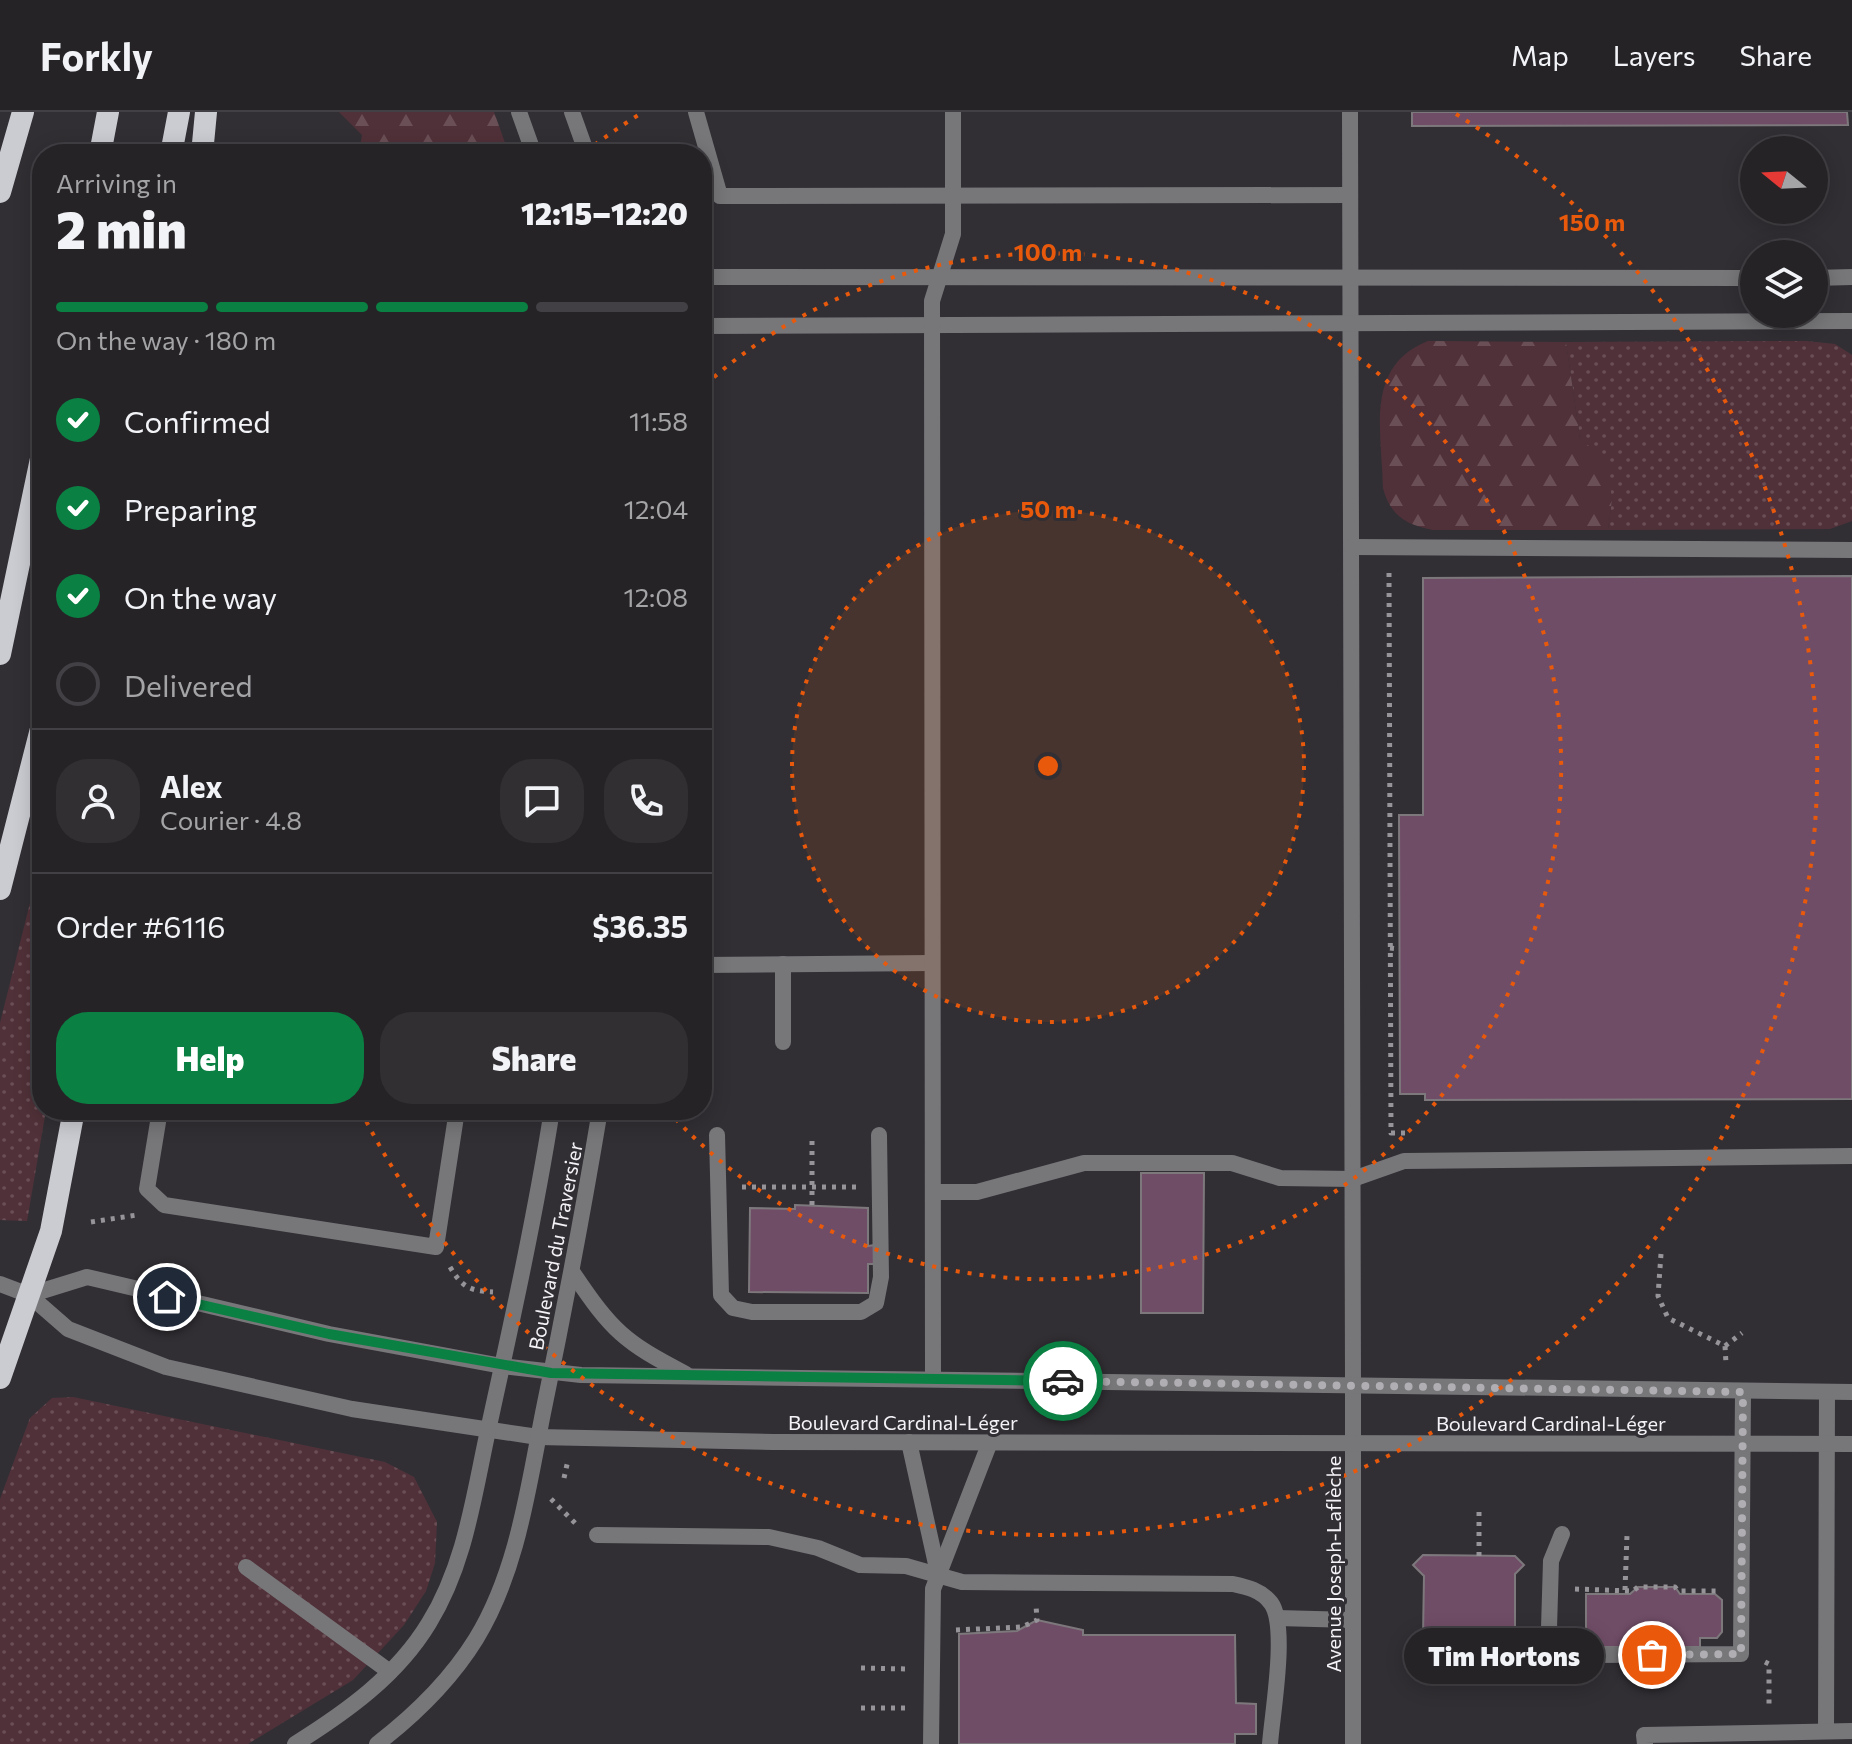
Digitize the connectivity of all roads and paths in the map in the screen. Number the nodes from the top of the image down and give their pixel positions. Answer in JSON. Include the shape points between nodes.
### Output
{"nodes":[{"id":1,"x":23,"y":112,"type":"edge"},
{"id":2,"x":108,"y":112,"type":"edge"},
{"id":3,"x":179,"y":112,"type":"edge"},
{"id":4,"x":206,"y":112,"type":"edge"},
{"id":5,"x":519,"y":112,"type":"edge"},
{"id":6,"x":572,"y":112,"type":"edge"},
{"id":7,"x":696,"y":112,"type":"edge"},
{"id":8,"x":953,"y":112,"type":"edge"},
{"id":9,"x":1350,"y":112,"type":"edge"},
{"id":10,"x":102,"y":144,"type":"edge"},
{"id":11,"x":173,"y":144,"type":"edge"},
{"id":12,"x":203,"y":144,"type":"edge"},
{"id":13,"x":530,"y":144,"type":"edge"},
{"id":14,"x":583,"y":144,"type":"edge"},
{"id":15,"x":705,"y":144,"type":"edge"},
{"id":16,"x":712,"y":168,"type":"edge"},
{"id":17,"x":0,"y":192,"type":"edge"},
{"id":18,"x":953,"y":195,"type":"junction"},
{"id":19,"x":1350,"y":195,"type":"junction"},
{"id":20,"x":1351,"y":275,"type":"junction"},
{"id":21,"x":712,"y":277,"type":"edge"},
{"id":22,"x":939,"y":277,"type":"junction"},
{"id":23,"x":1852,"y":277,"type":"edge"},
{"id":24,"x":1740,"y":278,"type":"edge"},
{"id":25,"x":1828,"y":278,"type":"edge"},
{"id":26,"x":1852,"y":321,"type":"edge"},
{"id":27,"x":1351,"y":323,"type":"junction"},
{"id":28,"x":931,"y":324,"type":"junction"},
{"id":29,"x":712,"y":326,"type":"edge"},
{"id":30,"x":32,"y":502,"type":"edge"},
{"id":31,"x":1352,"y":547,"type":"junction"},
{"id":32,"x":1852,"y":550,"type":"edge"},
{"id":33,"x":1389,"y":573,"type":"dead end"},
{"id":34,"x":0,"y":654,"type":"edge"},
{"id":35,"x":32,"y":764,"type":"edge"},
{"id":36,"x":0,"y":889,"type":"edge"},
{"id":37,"x":1390,"y":948,"type":"junction"},
{"id":38,"x":1399,"y":949,"type":"dead end"},
{"id":39,"x":932,"y":963,"type":"junction"},
{"id":40,"x":783,"y":964,"type":"junction"},
{"id":41,"x":712,"y":965,"type":"edge"},
{"id":42,"x":783,"y":1042,"type":"dead end"},
{"id":43,"x":72,"y":1120,"type":"edge"},
{"id":44,"x":158,"y":1120,"type":"edge"},
{"id":45,"x":455,"y":1120,"type":"edge"},
{"id":46,"x":550,"y":1120,"type":"edge"},
{"id":47,"x":598,"y":1120,"type":"edge"},
{"id":48,"x":1418,"y":1134,"type":"dead end"},
{"id":49,"x":717,"y":1135,"type":"dead end"},
{"id":50,"x":812,"y":1135,"type":"dead end"},
{"id":51,"x":879,"y":1135,"type":"dead end"},
{"id":52,"x":1852,"y":1156,"type":"edge"},
{"id":53,"x":1353,"y":1179,"type":"junction"},
{"id":54,"x":733,"y":1187,"type":"dead end"},
{"id":55,"x":812,"y":1187,"type":"junction"},
{"id":56,"x":866,"y":1187,"type":"dead end"},
{"id":57,"x":933,"y":1192,"type":"junction"},
{"id":58,"x":164,"y":1205,"type":"junction"},
{"id":59,"x":812,"y":1205,"type":"dead end"},
{"id":60,"x":91,"y":1222,"type":"dead end"},
{"id":61,"x":436,"y":1247,"type":"junction"},
{"id":62,"x":1661,"y":1254,"type":"dead end"},
{"id":63,"x":573,"y":1273,"type":"junction"},
{"id":64,"x":0,"y":1284,"type":"edge"},
{"id":65,"x":488,"y":1291,"type":"dead end"},
{"id":66,"x":29,"y":1295,"type":"junction"},
{"id":67,"x":1742,"y":1333,"type":"dead end"},
{"id":68,"x":1725,"y":1346,"type":"junction"},
{"id":69,"x":1726,"y":1364,"type":"dead end"},
{"id":70,"x":502,"y":1366,"type":"junction"},
{"id":71,"x":551,"y":1373,"type":"junction"},
{"id":72,"x":691,"y":1377,"type":"junction"},
{"id":73,"x":0,"y":1378,"type":"edge"},
{"id":74,"x":933,"y":1379,"type":"junction"},
{"id":75,"x":1353,"y":1384,"type":"junction"},
{"id":76,"x":1743,"y":1392,"type":"junction"},
{"id":77,"x":1827,"y":1392,"type":"junction"},
{"id":78,"x":1852,"y":1392,"type":"edge"},
{"id":79,"x":488,"y":1431,"type":"junction"},
{"id":80,"x":538,"y":1437,"type":"junction"},
{"id":81,"x":909,"y":1442,"type":"junction"},
{"id":82,"x":990,"y":1442,"type":"junction"},
{"id":83,"x":1352,"y":1443,"type":"junction"},
{"id":84,"x":1742,"y":1443,"type":"junction"},
{"id":85,"x":1827,"y":1443,"type":"junction"},
{"id":86,"x":1852,"y":1444,"type":"edge"},
{"id":87,"x":548,"y":1497,"type":"dead end"},
{"id":88,"x":1479,"y":1508,"type":"dead end"},
{"id":89,"x":1562,"y":1534,"type":"dead end"},
{"id":90,"x":597,"y":1535,"type":"joint"},
{"id":91,"x":1627,"y":1535,"type":"dead end"},
{"id":92,"x":1479,"y":1556,"type":"dead end"},
{"id":93,"x":246,"y":1567,"type":"dead end"},
{"id":94,"x":938,"y":1574,"type":"junction"},
{"id":95,"x":1585,"y":1589,"type":"dead end"},
{"id":96,"x":1625,"y":1590,"type":"junction"},
{"id":97,"x":1726,"y":1591,"type":"dead end"},
{"id":98,"x":1277,"y":1618,"type":"junction"},
{"id":99,"x":1037,"y":1620,"type":"dead end"},
{"id":100,"x":1353,"y":1620,"type":"junction"},
{"id":101,"x":955,"y":1644,"type":"dead end"},
{"id":102,"x":1769,"y":1664,"type":"dead end"},
{"id":103,"x":390,"y":1672,"type":"junction"},
{"id":104,"x":1769,"y":1685,"type":"dead end"},
{"id":105,"x":1826,"y":1731,"type":"junction"},
{"id":106,"x":1852,"y":1731,"type":"edge"},
{"id":107,"x":295,"y":1744,"type":"edge"},
{"id":108,"x":377,"y":1744,"type":"edge"},
{"id":109,"x":931,"y":1744,"type":"edge"},
{"id":110,"x":1270,"y":1744,"type":"edge"},
{"id":111,"x":1353,"y":1744,"type":"edge"},
{"id":112,"x":1645,"y":1744,"type":"edge"}],
"edges":[{"from":1,"to":17,"type":"highway"},
{"from":2,"to":10,"type":"highway"},
{"from":3,"to":11,"type":"highway"},
{"from":4,"to":12,"type":"highway"},
{"from":5,"to":13,"type":"street"},
{"from":6,"to":14,"type":"street"},
{"from":7,"to":15,"type":"street"},
{"from":8,"to":18,"type":"street"},
{"from":9,"to":19,"type":"street","name":"Avenue Joseph-Laflèche"},
{"from":16,"to":18,"type":"street","via":[[720,196]]},
{"from":18,"to":19,"type":"street"},
{"from":18,"to":22,"type":"street","via":[[953,234]]},
{"from":19,"to":20,"type":"street","name":"Avenue Joseph-Laflèche"},
{"from":20,"to":22,"type":"street"},
{"from":20,"to":24,"type":"street"},
{"from":20,"to":27,"type":"street","name":"Avenue Joseph-Laflèche"},
{"from":21,"to":22,"type":"street"},
{"from":22,"to":28,"type":"street"},
{"from":23,"to":25,"type":"street"},
{"from":26,"to":27,"type":"street"},
{"from":27,"to":28,"type":"street"},
{"from":27,"to":31,"type":"street","name":"Avenue Joseph-Laflèche"},
{"from":28,"to":29,"type":"street"},
{"from":28,"to":39,"type":"street"},
{"from":30,"to":34,"type":"highway"},
{"from":31,"to":32,"type":"street"},
{"from":31,"to":53,"type":"street","name":"Avenue Joseph-Laflèche"},
{"from":33,"to":37,"type":"path"},
{"from":35,"to":36,"type":"highway"},
{"from":37,"to":38,"type":"path"},
{"from":37,"to":48,"type":"path","via":[[1391,1133]]},
{"from":39,"to":40,"type":"street"},
{"from":39,"to":57,"type":"street"},
{"from":40,"to":41,"type":"street"},
{"from":40,"to":42,"type":"street"},
{"from":43,"to":66,"type":"highway","via":[[57,1206]]},
{"from":44,"to":58,"type":"street","via":[[147,1189]]},
{"from":45,"to":61,"type":"street"},
{"from":46,"to":70,"type":"street","name":"Boulevard du Traversier","via":[[532,1236]]},
{"from":47,"to":63,"type":"street","name":"Boulevard du Traversier"},
{"from":49,"to":51,"type":"street","via":[[721,1295],[733,1308],[752,1312],[861,1312],[876,1303],[881,1277]]},
{"from":50,"to":55,"type":"path"},
{"from":52,"to":53,"type":"street","via":[[1404,1161]]},
{"from":53,"to":57,"type":"street","via":[[1280,1178],[1232,1163],[1084,1163],[977,1192]]},
{"from":53,"to":75,"type":"street","name":"Avenue Joseph-Laflèche"},
{"from":54,"to":55,"type":"path"},
{"from":55,"to":56,"type":"path"},
{"from":55,"to":59,"type":"path"},
{"from":57,"to":74,"type":"street"},
{"from":58,"to":60,"type":"path","via":[[144,1214]]},
{"from":58,"to":61,"type":"street"},
{"from":61,"to":65,"type":"path","via":[[460,1282],[472,1291]]},
{"from":62,"to":68,"type":"path","via":[[1658,1296],[1668,1318]]},
{"from":63,"to":71,"type":"street","name":"Boulevard du Traversier"},
{"from":63,"to":72,"type":"street","via":[[605,1321],[627,1341]]},
{"from":64,"to":66,"type":"street","name":"Boulevard Cardinal-Léger"},
{"from":66,"to":70,"type":"street","name":"Boulevard Cardinal-Léger","via":[[87,1277],[233,1314]]},
{"from":66,"to":73,"type":"highway"},
{"from":66,"to":79,"type":"street","name":"Boulevard Cardinal-Léger","via":[[68,1329],[166,1367],[352,1409]]},
{"from":67,"to":68,"type":"path"},
{"from":68,"to":69,"type":"path"},
{"from":70,"to":71,"type":"street","name":"Boulevard Cardinal-Léger"},
{"from":70,"to":79,"type":"street","name":"Boulevard du Traversier"},
{"from":71,"to":72,"type":"street","name":"Boulevard Cardinal-Léger"},
{"from":71,"to":80,"type":"street","name":"Boulevard du Traversier"},
{"from":72,"to":74,"type":"street","name":"Boulevard Cardinal-Léger"},
{"from":74,"to":75,"type":"street","name":"Boulevard Cardinal-Léger"},
{"from":75,"to":76,"type":"street","name":"Boulevard Cardinal-Léger"},
{"from":75,"to":83,"type":"street","name":"Avenue Joseph-Laflèche"},
{"from":76,"to":77,"type":"street","name":"Boulevard Cardinal-Léger"},
{"from":76,"to":84,"type":"street"},
{"from":77,"to":78,"type":"street","name":"Boulevard Cardinal-Léger"},
{"from":77,"to":85,"type":"street"},
{"from":79,"to":80,"type":"street","name":"Boulevard Cardinal-Léger"},
{"from":79,"to":103,"type":"street","name":"Boulevard du Traversier","via":[[454,1573],[428,1625]]},
{"from":80,"to":81,"type":"street","name":"Boulevard Cardinal-Léger"},
{"from":80,"to":108,"type":"street","name":"Boulevard du Traversier","via":[[508,1570],[476,1639],[435,1694]]},
{"from":81,"to":82,"type":"street","name":"Boulevard Cardinal-Léger"},
{"from":81,"to":94,"type":"street"},
{"from":82,"to":83,"type":"street","name":"Boulevard Cardinal-Léger"},
{"from":82,"to":94,"type":"street"},
{"from":83,"to":84,"type":"street","name":"Boulevard Cardinal-Léger"},
{"from":83,"to":100,"type":"street","name":"Avenue Joseph-Laflèche"},
{"from":84,"to":85,"type":"street","name":"Boulevard Cardinal-Léger"},
{"from":84,"to":89,"type":"street","via":[[1741,1654],[1592,1655],[1562,1645],[1549,1628],[1551,1561]]},
{"from":85,"to":86,"type":"street","name":"Boulevard Cardinal-Léger"},
{"from":85,"to":105,"type":"street"},
{"from":87,"to":90,"type":"path","via":[[579,1527]]},
{"from":88,"to":92,"type":"path"},
{"from":90,"to":94,"type":"street","via":[[769,1537],[860,1565],[906,1566]]},
{"from":91,"to":96,"type":"path"},
{"from":93,"to":103,"type":"street"},
{"from":94,"to":98,"type":"street","via":[[962,1582],[1233,1584],[1263,1595]]},
{"from":94,"to":109,"type":"street","via":[[932,1599]]},
{"from":95,"to":96,"type":"path"},
{"from":96,"to":97,"type":"path"},
{"from":98,"to":100,"type":"street"},
{"from":98,"to":110,"type":"street","via":[[1276,1712]]},
{"from":99,"to":101,"type":"path","via":[[1022,1627],[955,1630]]},
{"from":100,"to":111,"type":"street","name":"Avenue Joseph-Laflèche"},
{"from":102,"to":104,"type":"path"},
{"from":103,"to":107,"type":"street","name":"Boulevard du Traversier"},
{"from":105,"to":106,"type":"street"},
{"from":105,"to":112,"type":"street","via":[[1644,1735]]}]}
